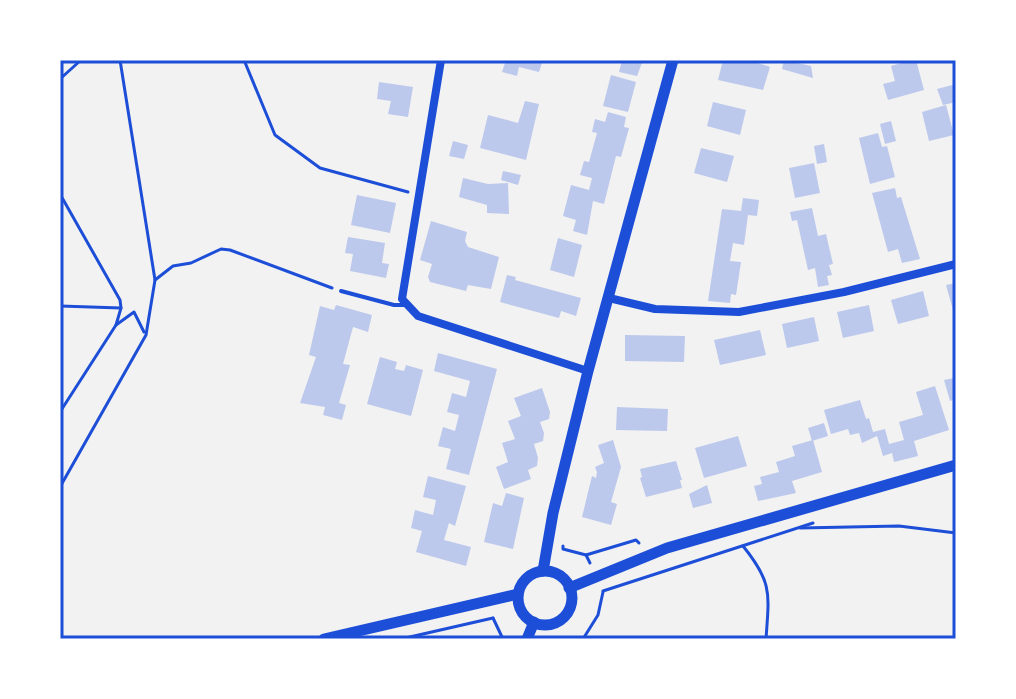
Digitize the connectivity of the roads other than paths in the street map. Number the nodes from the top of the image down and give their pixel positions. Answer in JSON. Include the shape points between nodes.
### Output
{"nodes":[{"id":1,"x":441,"y":60,"type":"edge"},
{"id":2,"x":673,"y":60,"type":"edge"},
{"id":3,"x":956,"y":264,"type":"edge"},
{"id":4,"x":341,"y":291,"type":"road end"},
{"id":5,"x":609,"y":298,"type":"junction"},
{"id":6,"x":406,"y":305,"type":"junction"},
{"id":7,"x":588,"y":371,"type":"junction"},
{"id":8,"x":956,"y":465,"type":"edge"},
{"id":9,"x":543,"y":571,"type":"junction"},
{"id":10,"x":569,"y":588,"type":"junction"},
{"id":11,"x":518,"y":594,"type":"junction"},
{"id":12,"x":534,"y":622,"type":"junction"},
{"id":13,"x":324,"y":639,"type":"edge"},
{"id":14,"x":527,"y":639,"type":"edge"}],
"edges":[{"from":1,"to":6,"type":"street","via":[[402,294]]},
{"from":2,"to":5,"type":"street"},
{"from":3,"to":5,"type":"street","via":[[739,312],[655,309]]},
{"from":4,"to":6,"type":"lane"},
{"from":5,"to":7,"type":"street"},
{"from":6,"to":7,"type":"street","via":[[418,316]]},
{"from":7,"to":9,"type":"street"},
{"from":8,"to":10,"type":"street","via":[[650,554]]},
{"from":9,"to":10,"type":"street","via":[[559,575]]},
{"from":9,"to":11,"type":"street","via":[[526,578]]},
{"from":10,"to":12,"type":"street","via":[[566,614],[552,624]]},
{"from":11,"to":12,"type":"street","via":[[521,611]]},
{"from":11,"to":13,"type":"street"},
{"from":12,"to":14,"type":"street"}]}
